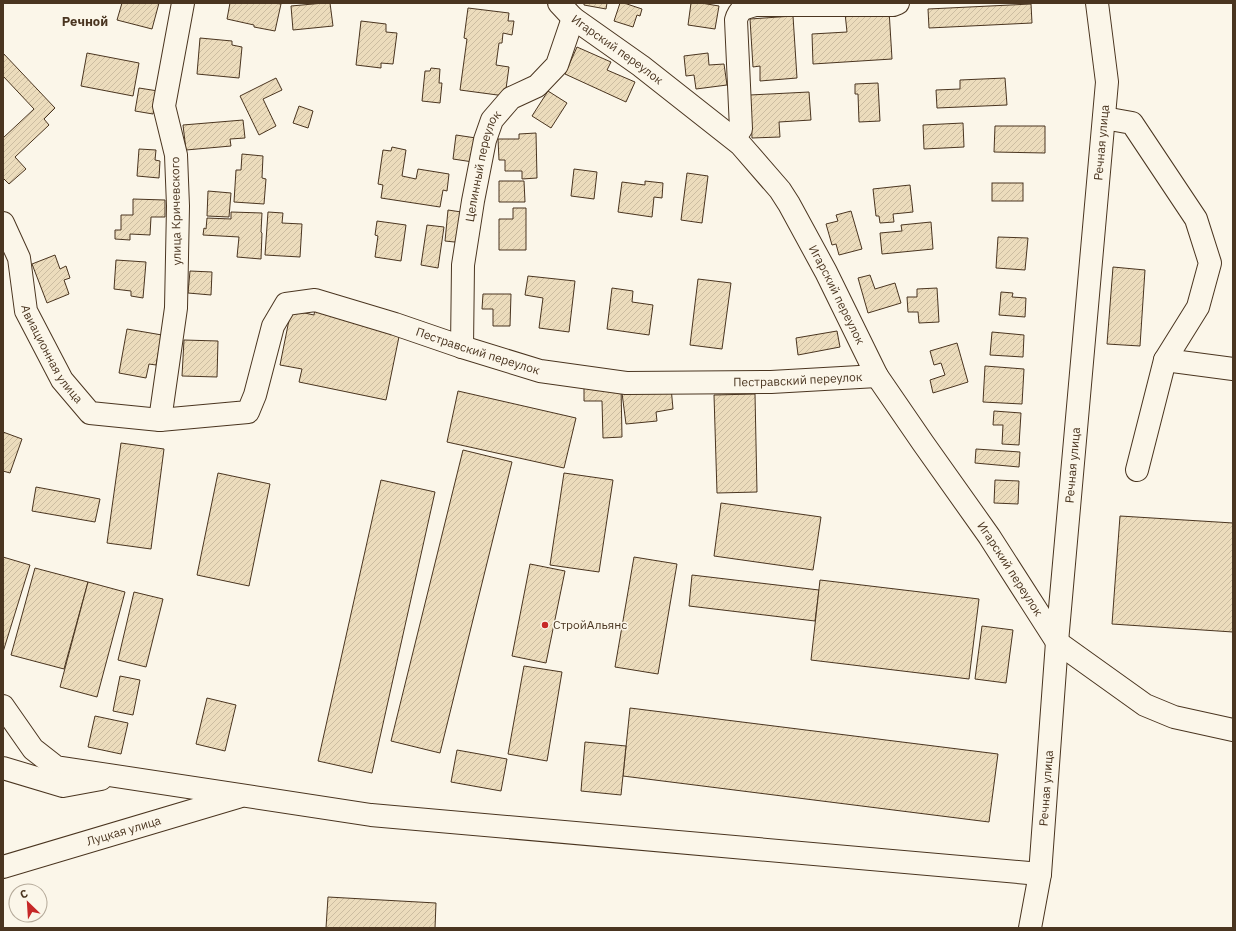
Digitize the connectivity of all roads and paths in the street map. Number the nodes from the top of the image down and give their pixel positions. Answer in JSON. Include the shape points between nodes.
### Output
{"nodes":[{"id":1,"x":182,"y":3,"type":"edge"},
{"id":2,"x":898,"y":3,"type":"edge"},
{"id":3,"x":1097,"y":3,"type":"edge"},
{"id":4,"x":566,"y":11,"type":"edge"},
{"id":5,"x":1104,"y":118,"type":"junction"},
{"id":6,"x":741,"y":129,"type":"dead end"},
{"id":7,"x":3,"y":223,"type":"edge"},
{"id":8,"x":462,"y":347,"type":"junction"},
{"id":9,"x":1165,"y":360,"type":"junction"},
{"id":10,"x":1233,"y":369,"type":"edge"},
{"id":11,"x":877,"y":376,"type":"junction"},
{"id":12,"x":160,"y":420,"type":"junction"},
{"id":13,"x":1137,"y":470,"type":"dead end"},
{"id":14,"x":1057,"y":642,"type":"junction"},
{"id":15,"x":3,"y":706,"type":"edge"},
{"id":16,"x":1233,"y":730,"type":"edge"},
{"id":17,"x":3,"y":768,"type":"edge"},
{"id":18,"x":116,"y":776,"type":"junction"},
{"id":19,"x":244,"y":795,"type":"junction"},
{"id":20,"x":3,"y":867,"type":"edge"},
{"id":21,"x":1040,"y":874,"type":"junction"},
{"id":22,"x":1030,"y":928,"type":"edge"}],
"edges":[{"from":1,"to":12,"type":"street","name":"улица Кричевского","via":[[164,106],[176,155],[178,206],[176,308]]},
{"from":2,"to":6,"type":"street","via":[[755,5],[741,11],[736,20]]},
{"from":3,"to":5,"type":"street","name":"Речная улица","via":[[1107,82]]},
{"from":4,"to":8,"type":"street","name":"Целинный переулок","via":[[557,65],[536,86],[511,98],[492,120],[487,133],[463,265]]},
{"from":4,"to":11,"type":"street","name":"Игарский переулок","via":[[740,144],[775,185],[789,204],[826,272]]},
{"from":5,"to":9,"type":"street","via":[[1132,123],[1196,219],[1210,263],[1198,307]]},
{"from":5,"to":14,"type":"street","name":"Речная улица"},
{"from":7,"to":12,"type":"street","name":"Авиационная улица","via":[[19,258],[26,311],[62,380],[90,413]]},
{"from":8,"to":11,"type":"street","name":"Пестравский переулок","via":[[540,371],[626,383],[771,382]]},
{"from":8,"to":12,"type":"street","name":"Пестравский переулок","via":[[316,300],[286,304],[273,326],[248,412]]},
{"from":9,"to":10,"type":"street"},
{"from":9,"to":13,"type":"street"},
{"from":11,"to":14,"type":"street","name":"Игарский переулок","via":[[989,536]]},
{"from":14,"to":16,"type":"street","via":[[1145,705],[1174,717]]},
{"from":14,"to":21,"type":"street","name":"Речная улица"},
{"from":15,"to":18,"type":"street","via":[[33,749],[56,767]]},
{"from":17,"to":18,"type":"street","via":[[63,786]]},
{"from":18,"to":19,"type":"street"},
{"from":19,"to":20,"type":"street","name":"Луцкая улица"},
{"from":19,"to":21,"type":"street","via":[[372,814]]},
{"from":21,"to":22,"type":"street","name":"Речная улица"}]}
